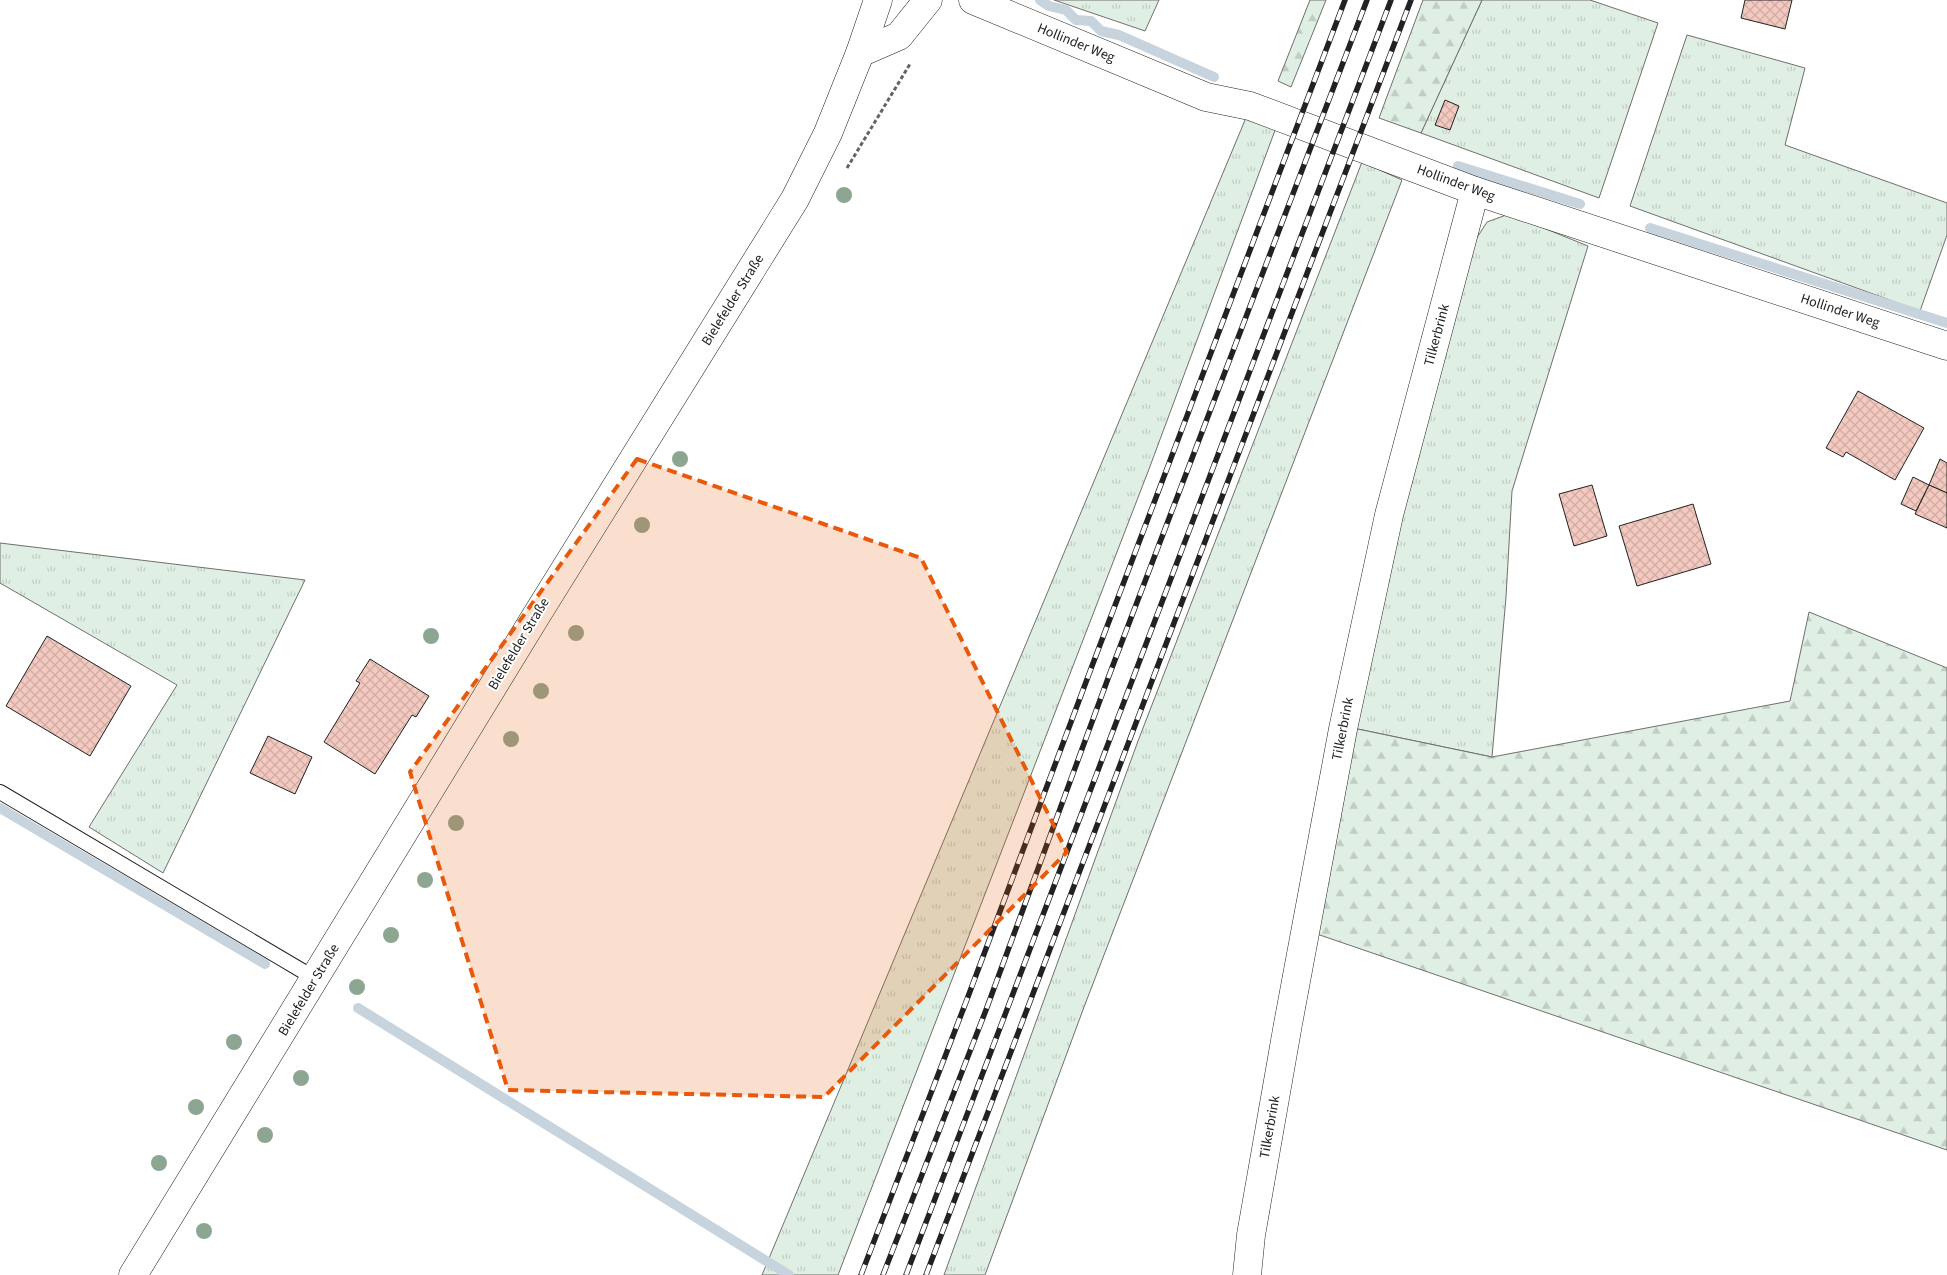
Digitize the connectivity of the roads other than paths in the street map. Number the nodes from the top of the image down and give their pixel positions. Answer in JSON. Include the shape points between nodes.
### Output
{"nodes":[{"id":1,"x":878,"y":0,"type":"edge"},
{"id":2,"x":928,"y":0,"type":"edge"},
{"id":3,"x":973,"y":0,"type":"edge"},
{"id":4,"x":860,"y":53,"type":"junction"},
{"id":5,"x":1475,"y":191,"type":"junction"},
{"id":6,"x":1947,"y":346,"type":"edge"},
{"id":7,"x":0,"y":792,"type":"edge"},
{"id":8,"x":316,"y":979,"type":"junction"},
{"id":9,"x":133,"y":1275,"type":"edge"},
{"id":10,"x":1247,"y":1275,"type":"edge"}],
"edges":[{"from":1,"to":4,"type":"street","name":"Bielefelder Straße"},
{"from":2,"to":4,"type":"street","via":[[899,36]]},
{"from":3,"to":5,"type":"street","name":"Hollinder Weg","via":[[1206,97],[1250,106]]},
{"from":4,"to":8,"type":"street","name":"Bielefelder Straße","via":[[828,133],[795,199]]},
{"from":5,"to":6,"type":"street","name":"Hollinder Weg"},
{"from":5,"to":10,"type":"street","name":"Tilkerbrink","via":[[1389,515],[1343,729],[1288,1024],[1251,1235]]},
{"from":7,"to":8,"type":"lane"},
{"from":8,"to":9,"type":"street","name":"Bielefelder Straße"}]}
